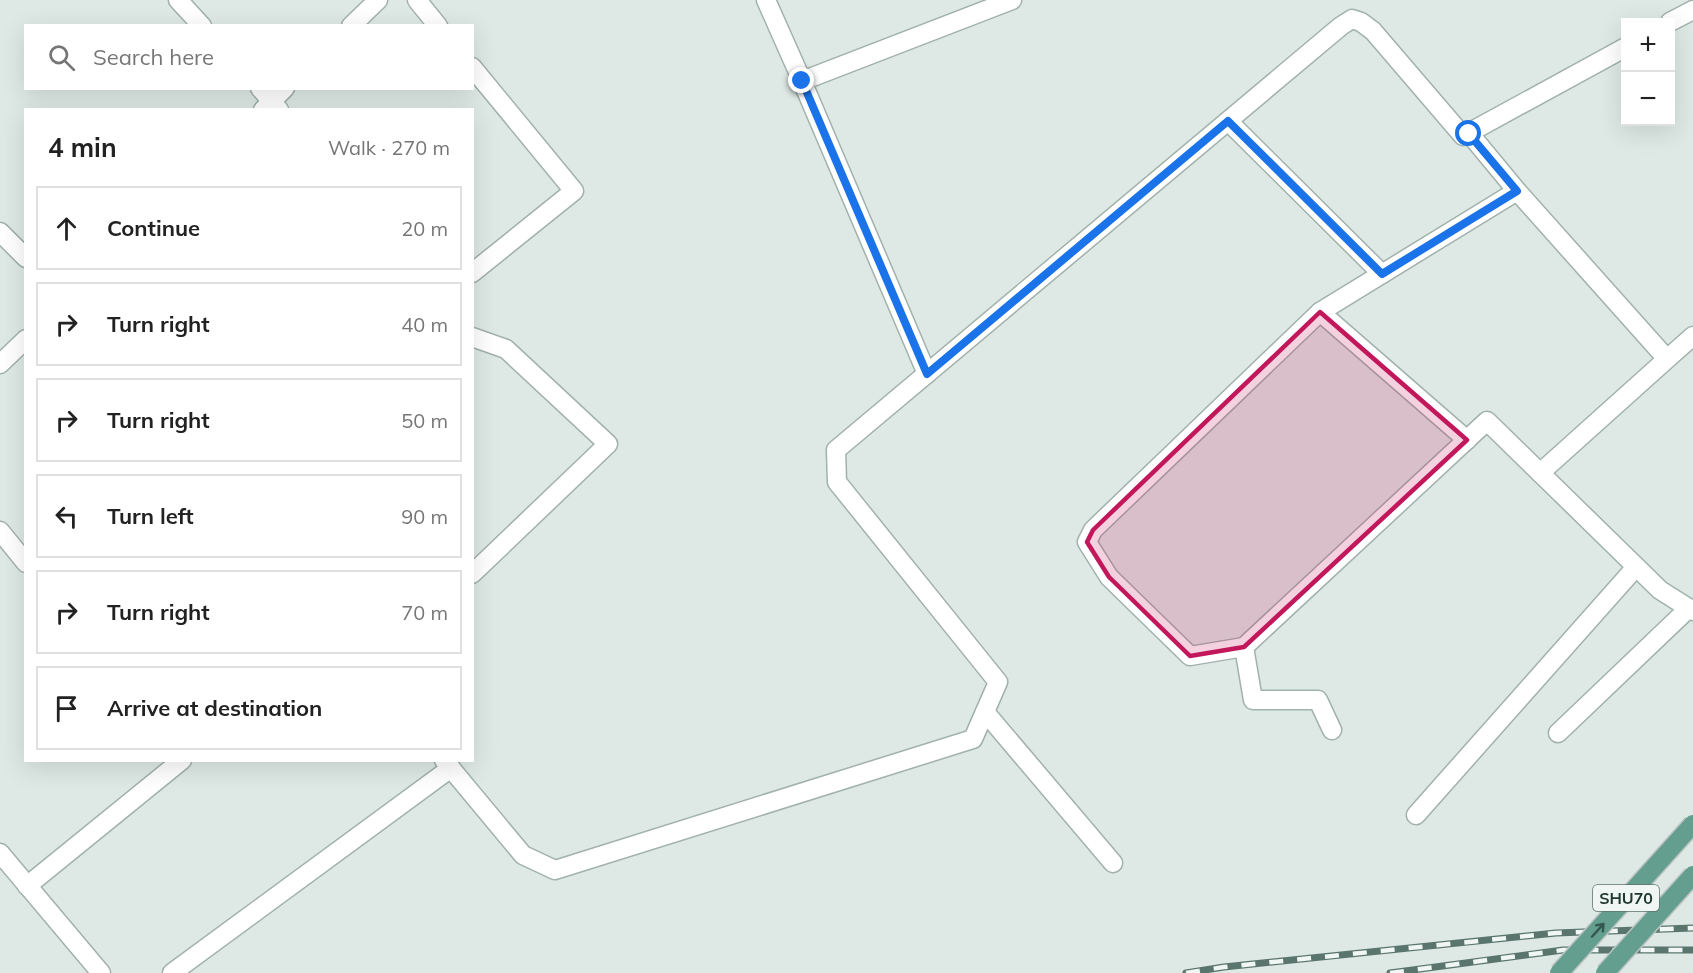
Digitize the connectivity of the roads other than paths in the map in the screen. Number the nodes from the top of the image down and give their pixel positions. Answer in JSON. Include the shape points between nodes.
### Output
{"nodes":[{"id":1,"x":178,"y":0,"type":"edge"},
{"id":2,"x":378,"y":0,"type":"edge"},
{"id":3,"x":417,"y":0,"type":"edge"},
{"id":4,"x":766,"y":0,"type":"edge"},
{"id":5,"x":1012,"y":0,"type":"edge"},
{"id":6,"x":1693,"y":10,"type":"edge"},
{"id":7,"x":1675,"y":19,"type":"edge"},
{"id":8,"x":200,"y":24,"type":"edge"},
{"id":9,"x":353,"y":24,"type":"edge"},
{"id":10,"x":436,"y":24,"type":"edge"},
{"id":11,"x":1621,"y":50,"type":"edge"},
{"id":12,"x":474,"y":69,"type":"edge"},
{"id":13,"x":802,"y":81,"type":"junction"},
{"id":14,"x":283,"y":90,"type":"edge"},
{"id":15,"x":269,"y":102,"type":"edge"},
{"id":16,"x":1228,"y":121,"type":"junction"},
{"id":17,"x":1469,"y":134,"type":"junction"},
{"id":18,"x":1517,"y":191,"type":"junction"},
{"id":19,"x":0,"y":232,"type":"edge"},
{"id":20,"x":24,"y":256,"type":"edge"},
{"id":21,"x":474,"y":271,"type":"edge"},
{"id":22,"x":1382,"y":274,"type":"junction"},
{"id":23,"x":1320,"y":312,"type":"junction"},
{"id":24,"x":1693,"y":336,"type":"edge"},
{"id":25,"x":474,"y":338,"type":"edge"},
{"id":26,"x":24,"y":341,"type":"edge"},
{"id":27,"x":1667,"y":358,"type":"junction"},
{"id":28,"x":0,"y":363,"type":"edge"},
{"id":29,"x":927,"y":374,"type":"junction"},
{"id":30,"x":1467,"y":440,"type":"junction"},
{"id":31,"x":1540,"y":473,"type":"junction"},
{"id":32,"x":0,"y":531,"type":"edge"},
{"id":33,"x":24,"y":561,"type":"edge"},
{"id":34,"x":1636,"y":567,"type":"junction"},
{"id":35,"x":474,"y":572,"type":"edge"},
{"id":36,"x":1691,"y":609,"type":"edge"},
{"id":37,"x":1244,"y":647,"type":"junction"},
{"id":38,"x":985,"y":712,"type":"junction"},
{"id":39,"x":1332,"y":730,"type":"dead end"},
{"id":40,"x":1558,"y":733,"type":"dead end"},
{"id":41,"x":180,"y":762,"type":"edge"},
{"id":42,"x":447,"y":764,"type":"edge"},
{"id":43,"x":1416,"y":815,"type":"dead end"},
{"id":44,"x":1693,"y":824,"type":"edge"},
{"id":45,"x":0,"y":853,"type":"edge"},
{"id":46,"x":1113,"y":863,"type":"dead end"},
{"id":47,"x":1693,"y":875,"type":"edge"},
{"id":48,"x":27,"y":886,"type":"junction"},
{"id":49,"x":101,"y":973,"type":"edge"},
{"id":50,"x":172,"y":973,"type":"edge"},
{"id":51,"x":1559,"y":973,"type":"edge"},
{"id":52,"x":1605,"y":973,"type":"edge"}],
"edges":[{"from":1,"to":8,"type":"street"},
{"from":2,"to":9,"type":"street"},
{"from":3,"to":10,"type":"street"},
{"from":4,"to":13,"type":"street"},
{"from":5,"to":13,"type":"street"},
{"from":6,"to":7,"type":"street"},
{"from":11,"to":17,"type":"street"},
{"from":12,"to":21,"type":"street","via":[[574,191]]},
{"from":13,"to":29,"type":"street"},
{"from":14,"to":15,"type":"street"},
{"from":16,"to":17,"type":"street","via":[[1352,20],[1373,30],[1463,136]]},
{"from":16,"to":22,"type":"street"},
{"from":16,"to":29,"type":"street"},
{"from":17,"to":18,"type":"street"},
{"from":18,"to":22,"type":"street"},
{"from":18,"to":27,"type":"street"},
{"from":19,"to":20,"type":"street"},
{"from":22,"to":23,"type":"street"},
{"from":23,"to":30,"type":"street"},
{"from":23,"to":37,"type":"street","via":[[1094,530],[1088,542],[1108,577],[1190,656]]},
{"from":24,"to":27,"type":"street"},
{"from":25,"to":35,"type":"street","via":[[506,349],[608,444]]},
{"from":26,"to":28,"type":"street"},
{"from":27,"to":31,"type":"street"},
{"from":29,"to":38,"type":"street","via":[[836,450],[837,482],[998,682]]},
{"from":30,"to":31,"type":"street","via":[[1487,421]]},
{"from":30,"to":37,"type":"street"},
{"from":31,"to":34,"type":"street"},
{"from":32,"to":33,"type":"street"},
{"from":34,"to":36,"type":"street","via":[[1660,590]]},
{"from":34,"to":43,"type":"street"},
{"from":36,"to":40,"type":"street"},
{"from":37,"to":39,"type":"street","via":[[1253,700],[1318,700]]},
{"from":38,"to":42,"type":"street","via":[[973,740],[555,870],[523,855]]},
{"from":38,"to":46,"type":"street"},
{"from":41,"to":48,"type":"street"},
{"from":42,"to":50,"type":"street"},
{"from":51,"to":44,"type":"main road","number":"SHU70","one_way":true,"bridge":true},
{"from":45,"to":48,"type":"street"},
{"from":47,"to":52,"type":"main road","number":"SHU70","bridge":true},
{"from":48,"to":49,"type":"street"}]}
